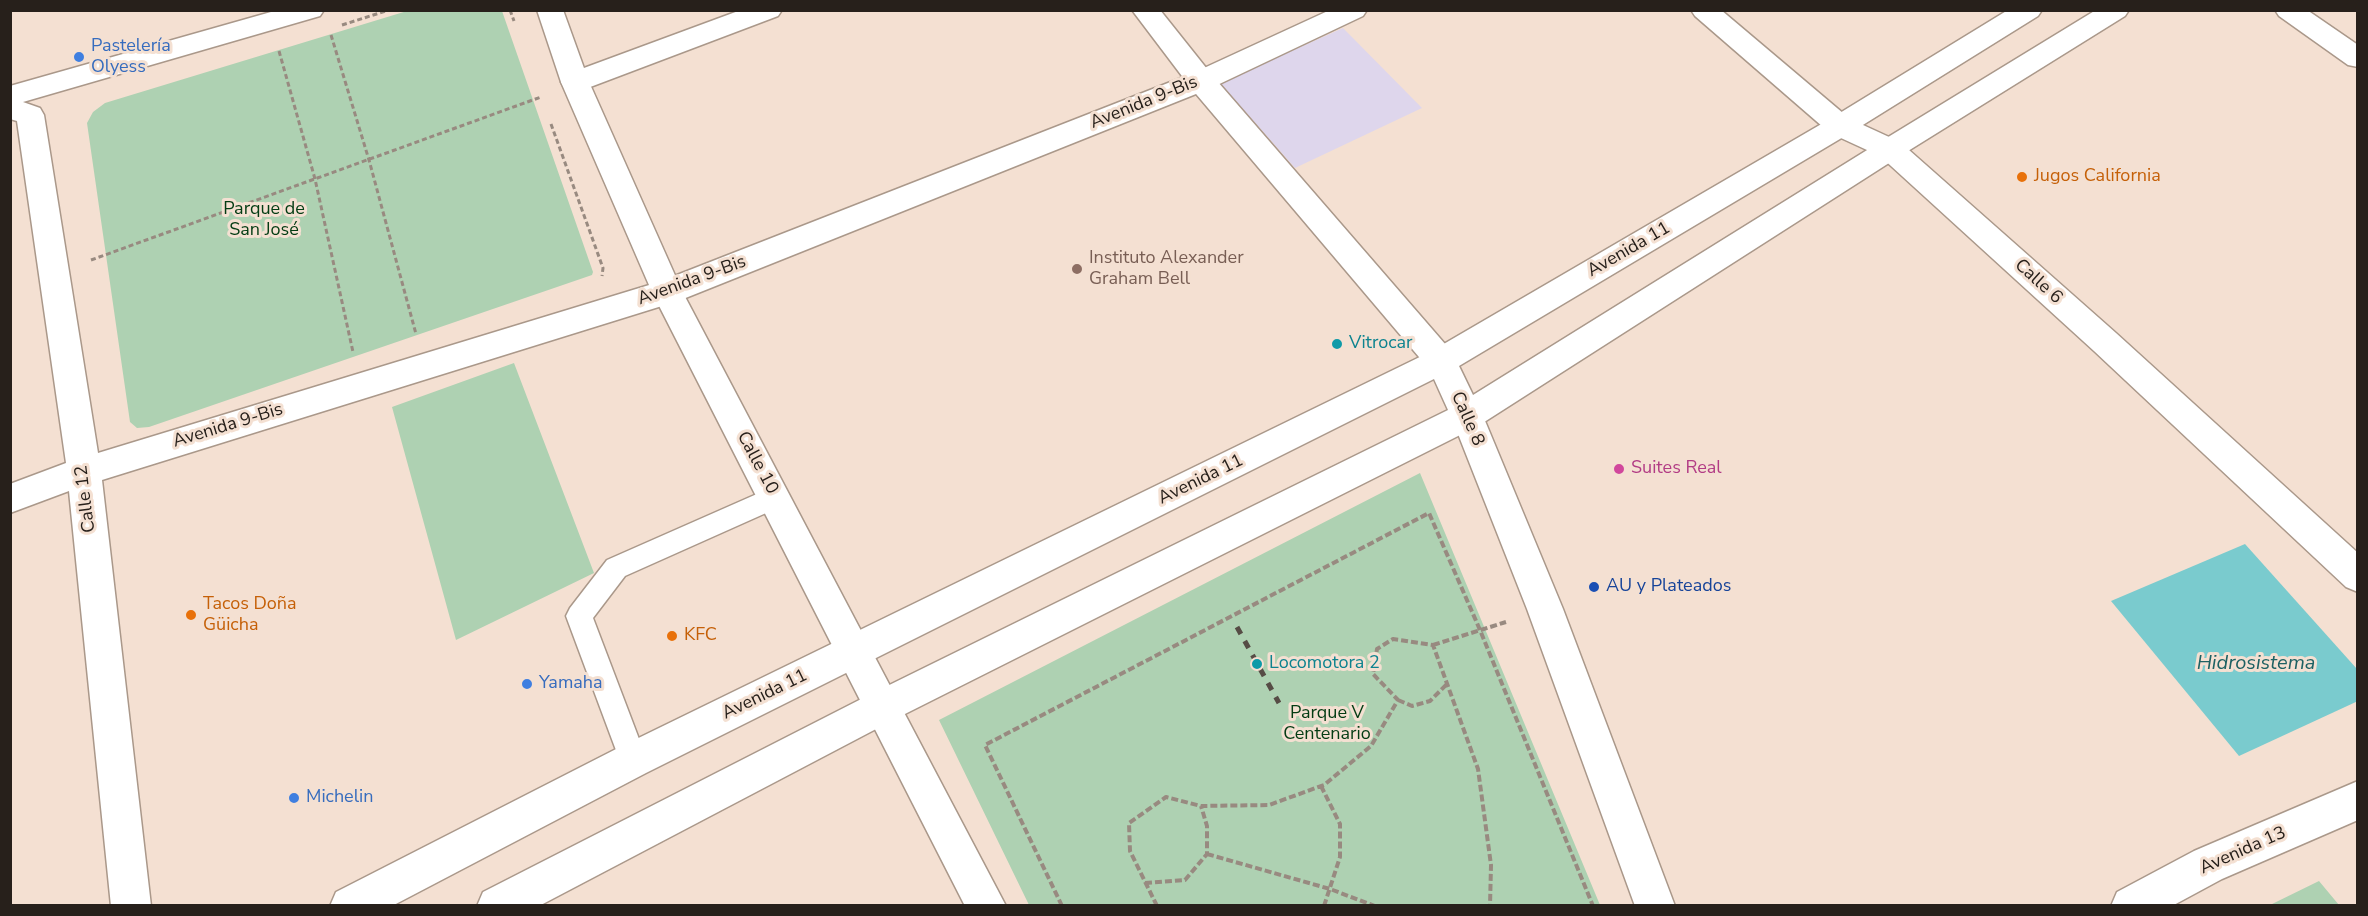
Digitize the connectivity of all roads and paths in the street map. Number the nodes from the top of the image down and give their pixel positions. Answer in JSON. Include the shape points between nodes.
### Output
{"nodes":[{"id":1,"x":510,"y":10,"type":"edge"},
{"id":2,"x":550,"y":10,"type":"edge"},
{"id":3,"x":769,"y":10,"type":"edge"},
{"id":4,"x":1145,"y":10,"type":"edge"},
{"id":5,"x":1354,"y":10,"type":"edge"},
{"id":6,"x":1704,"y":10,"type":"edge"},
{"id":7,"x":2029,"y":10,"type":"edge"},
{"id":8,"x":2116,"y":10,"type":"edge"},
{"id":9,"x":2288,"y":10,"type":"edge"},
{"id":10,"x":320,"y":20,"type":"edge"},
{"id":11,"x":518,"y":32,"type":"dead end"},
{"id":12,"x":277,"y":44,"type":"dead end"},
{"id":13,"x":2358,"y":58,"type":"edge"},
{"id":14,"x":1201,"y":81,"type":"junction"},
{"id":15,"x":575,"y":82,"type":"junction"},
{"id":16,"x":537,"y":86,"type":"dead end"},
{"id":17,"x":10,"y":96,"type":"edge"},
{"id":18,"x":541,"y":97,"type":"junction"},
{"id":19,"x":10,"y":108,"type":"edge"},
{"id":20,"x":545,"y":108,"type":"dead end"},
{"id":21,"x":549,"y":118,"type":"dead end"},
{"id":22,"x":1840,"y":126,"type":"junction"},
{"id":23,"x":1890,"y":149,"type":"junction"},
{"id":24,"x":369,"y":160,"type":"junction"},
{"id":25,"x":315,"y":179,"type":"junction"},
{"id":26,"x":89,"y":249,"type":"dead end"},
{"id":27,"x":596,"y":283,"type":"dead end"},
{"id":28,"x":667,"y":292,"type":"junction"},
{"id":29,"x":419,"y":345,"type":"dead end"},
{"id":30,"x":354,"y":354,"type":"dead end"},
{"id":31,"x":1441,"y":361,"type":"junction"},
{"id":32,"x":1467,"y":416,"type":"junction"},
{"id":33,"x":84,"y":471,"type":"junction"},
{"id":34,"x":775,"y":497,"type":"junction"},
{"id":35,"x":10,"y":499,"type":"edge"},
{"id":36,"x":2358,"y":576,"type":"edge"},
{"id":37,"x":1545,"y":609,"type":"junction"},
{"id":38,"x":1480,"y":630,"type":"junction"},
{"id":39,"x":1433,"y":645,"type":"junction"},
{"id":40,"x":853,"y":651,"type":"junction"},
{"id":41,"x":1447,"y":684,"type":"junction"},
{"id":42,"x":1398,"y":700,"type":"junction"},
{"id":43,"x":884,"y":706,"type":"junction"},
{"id":44,"x":633,"y":760,"type":"junction"},
{"id":45,"x":1321,"y":786,"type":"junction"},
{"id":46,"x":2358,"y":800,"type":"edge"},
{"id":47,"x":1201,"y":806,"type":"junction"},
{"id":48,"x":1207,"y":854,"type":"junction"},
{"id":49,"x":1145,"y":883,"type":"junction"},
{"id":50,"x":1330,"y":889,"type":"junction"},
{"id":51,"x":131,"y":906,"type":"edge"},
{"id":52,"x":350,"y":906,"type":"edge"},
{"id":53,"x":498,"y":906,"type":"edge"},
{"id":54,"x":986,"y":906,"type":"edge"},
{"id":55,"x":1062,"y":906,"type":"edge"},
{"id":56,"x":1157,"y":906,"type":"edge"},
{"id":57,"x":1324,"y":906,"type":"edge"},
{"id":58,"x":1375,"y":906,"type":"edge"},
{"id":59,"x":1490,"y":906,"type":"edge"},
{"id":60,"x":1593,"y":906,"type":"edge"},
{"id":61,"x":1655,"y":906,"type":"edge"},
{"id":62,"x":2131,"y":906,"type":"edge"}],
"edges":[{"from":1,"to":11,"type":"path"},
{"from":2,"to":15,"type":"main road","name":"Calle 10"},
{"from":3,"to":15,"type":"main road"},
{"from":4,"to":14,"type":"main road","name":"Calle 8"},
{"from":5,"to":14,"type":"main road","name":"Avenida 9-Bis"},
{"from":6,"to":22,"type":"main road","name":"Calle 6"},
{"from":7,"to":22,"type":"main road","name":"Avenida 11"},
{"from":8,"to":23,"type":"main road"},
{"from":9,"to":13,"type":"main road"},
{"from":10,"to":17,"type":"main road"},
{"from":10,"to":24,"type":"path"},
{"from":12,"to":25,"type":"path"},
{"from":14,"to":28,"type":"main road","name":"Avenida 9-Bis"},
{"from":14,"to":31,"type":"main road","name":"Calle 8"},
{"from":15,"to":28,"type":"main road","name":"Calle 10"},
{"from":16,"to":18,"type":"path"},
{"from":18,"to":20,"type":"path"},
{"from":18,"to":24,"type":"path"},
{"from":19,"to":33,"type":"main road","name":"Calle 12","via":[[30,115]]},
{"from":21,"to":27,"type":"path","via":[[603,268]]},
{"from":22,"to":23,"type":"main road","name":"Calle 6"},
{"from":22,"to":31,"type":"main road","name":"Avenida 11"},
{"from":23,"to":32,"type":"main road"},
{"from":23,"to":36,"type":"main road","name":"Calle 6"},
{"from":24,"to":25,"type":"path"},
{"from":24,"to":29,"type":"path"},
{"from":25,"to":26,"type":"path","via":[[90,261]]},
{"from":25,"to":30,"type":"path"},
{"from":28,"to":33,"type":"main road","name":"Avenida 9-Bis"},
{"from":28,"to":34,"type":"main road","name":"Calle 10"},
{"from":31,"to":32,"type":"main road","name":"Calle 8"},
{"from":31,"to":40,"type":"main road","name":"Avenida 11"},
{"from":32,"to":37,"type":"main road","name":"Calle 8"},
{"from":32,"to":43,"type":"main road"},
{"from":33,"to":35,"type":"main road","name":"Avenida 9-Bis"},
{"from":33,"to":51,"type":"main road","name":"Calle 12"},
{"from":34,"to":40,"type":"main road","name":"Calle 10"},
{"from":34,"to":44,"type":"lane","via":[[616,568],[579,616]]},
{"from":37,"to":38,"type":"path"},
{"from":37,"to":61,"type":"main road","name":"Calle 8"},
{"from":38,"to":39,"type":"path"},
{"from":38,"to":55,"type":"path","via":[[1429,513],[985,745]]},
{"from":38,"to":60,"type":"path"},
{"from":39,"to":41,"type":"path"},
{"from":39,"to":42,"type":"path","via":[[1393,639],[1377,649],[1373,674]]},
{"from":40,"to":43,"type":"main road","name":"Calle 10"},
{"from":40,"to":44,"type":"main road","name":"Avenida 11"},
{"from":41,"to":42,"type":"path","via":[[1430,701],[1412,706]]},
{"from":41,"to":59,"type":"path","via":[[1478,769],[1491,865]]},
{"from":42,"to":45,"type":"path","via":[[1371,746]]},
{"from":43,"to":53,"type":"main road"},
{"from":43,"to":54,"type":"main road","name":"Calle 10"},
{"from":44,"to":52,"type":"main road","name":"Avenida 11"},
{"from":45,"to":47,"type":"path","via":[[1269,805]]},
{"from":45,"to":50,"type":"path","via":[[1340,824],[1340,858]]},
{"from":46,"to":62,"type":"main road","name":"Avenida 13","via":[[2208,865]]},
{"from":47,"to":48,"type":"path","via":[[1207,826]]},
{"from":47,"to":49,"type":"path","via":[[1166,797],[1129,823],[1130,852]]},
{"from":48,"to":49,"type":"path","via":[[1185,880]]},
{"from":48,"to":50,"type":"path"},
{"from":49,"to":56,"type":"path"},
{"from":50,"to":57,"type":"path"},
{"from":50,"to":58,"type":"path"}]}
